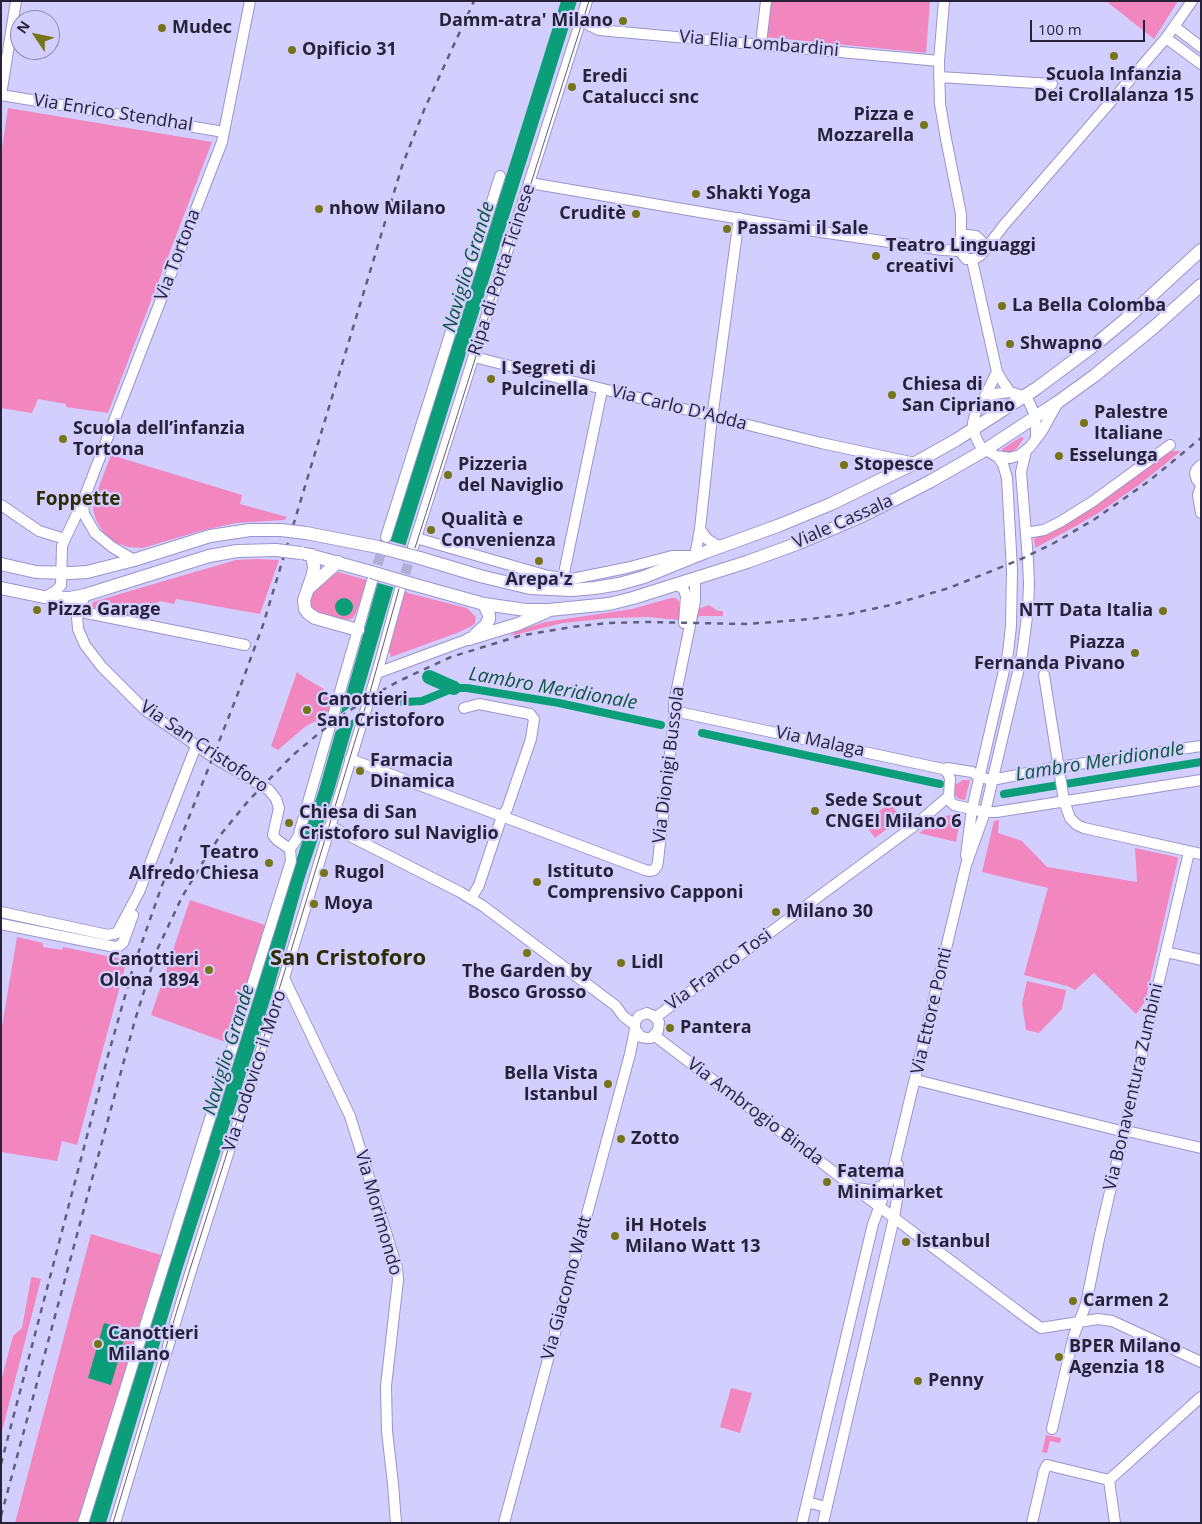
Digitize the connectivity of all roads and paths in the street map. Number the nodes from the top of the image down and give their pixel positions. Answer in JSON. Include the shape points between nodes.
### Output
{"nodes":[{"id":1,"x":16,"y":1,"type":"edge"},
{"id":2,"x":250,"y":1,"type":"edge"},
{"id":3,"x":587,"y":1,"type":"edge"},
{"id":4,"x":766,"y":1,"type":"edge"},
{"id":5,"x":944,"y":1,"type":"edge"},
{"id":6,"x":1192,"y":1,"type":"edge"},
{"id":7,"x":581,"y":21,"type":"junction"},
{"id":8,"x":1175,"y":26,"type":"junction"},
{"id":9,"x":1166,"y":38,"type":"junction"},
{"id":10,"x":761,"y":44,"type":"junction"},
{"id":11,"x":1201,"y":47,"type":"edge"},
{"id":12,"x":939,"y":61,"type":"junction"},
{"id":13,"x":1201,"y":64,"type":"edge"},
{"id":14,"x":939,"y":77,"type":"junction"},
{"id":15,"x":1052,"y":84,"type":"dead end"},
{"id":16,"x":1,"y":95,"type":"edge"},
{"id":17,"x":224,"y":132,"type":"junction"},
{"id":18,"x":500,"y":176,"type":"dead end"},
{"id":19,"x":530,"y":183,"type":"junction"},
{"id":20,"x":962,"y":214,"type":"junction"},
{"id":21,"x":739,"y":218,"type":"junction"},
{"id":22,"x":1004,"y":225,"type":"junction"},
{"id":23,"x":976,"y":236,"type":"junction"},
{"id":24,"x":961,"y":240,"type":"junction"},
{"id":25,"x":1201,"y":250,"type":"edge"},
{"id":26,"x":959,"y":251,"type":"junction"},
{"id":27,"x":983,"y":251,"type":"junction"},
{"id":28,"x":972,"y":260,"type":"junction"},
{"id":29,"x":1201,"y":285,"type":"edge"},
{"id":30,"x":474,"y":358,"type":"junction"},
{"id":31,"x":997,"y":372,"type":"junction"},
{"id":32,"x":602,"y":390,"type":"junction"},
{"id":33,"x":1010,"y":392,"type":"junction"},
{"id":34,"x":1023,"y":396,"type":"junction"},
{"id":35,"x":1058,"y":402,"type":"junction"},
{"id":36,"x":981,"y":404,"type":"junction"},
{"id":37,"x":713,"y":417,"type":"junction"},
{"id":38,"x":1036,"y":417,"type":"junction"},
{"id":39,"x":973,"y":428,"type":"junction"},
{"id":40,"x":1036,"y":439,"type":"junction"},
{"id":41,"x":1170,"y":445,"type":"dead end"},
{"id":42,"x":985,"y":450,"type":"junction"},
{"id":43,"x":1026,"y":451,"type":"junction"},
{"id":44,"x":998,"y":457,"type":"junction"},
{"id":45,"x":885,"y":458,"type":"junction"},
{"id":46,"x":915,"y":463,"type":"junction"},
{"id":47,"x":1201,"y":465,"type":"edge"},
{"id":48,"x":890,"y":476,"type":"junction"},
{"id":49,"x":1201,"y":485,"type":"edge"},
{"id":50,"x":83,"y":502,"type":"junction"},
{"id":51,"x":1,"y":505,"type":"edge"},
{"id":52,"x":1201,"y":513,"type":"edge"},
{"id":53,"x":700,"y":529,"type":"junction"},
{"id":54,"x":1026,"y":533,"type":"junction"},
{"id":55,"x":386,"y":537,"type":"tunnel mouth"},
{"id":56,"x":65,"y":539,"type":"junction"},
{"id":57,"x":722,"y":546,"type":"junction"},
{"id":58,"x":416,"y":548,"type":"junction"},
{"id":59,"x":312,"y":555,"type":"junction"},
{"id":60,"x":695,"y":556,"type":"junction"},
{"id":61,"x":134,"y":560,"type":"junction"},
{"id":62,"x":338,"y":562,"type":"junction"},
{"id":63,"x":1,"y":564,"type":"edge"},
{"id":64,"x":66,"y":573,"type":"junction"},
{"id":65,"x":563,"y":578,"type":"junction"},
{"id":66,"x":695,"y":579,"type":"junction"},
{"id":67,"x":372,"y":581,"type":"tunnel mouth"},
{"id":68,"x":678,"y":584,"type":"junction"},
{"id":69,"x":406,"y":587,"type":"junction"},
{"id":70,"x":1,"y":588,"type":"edge"},
{"id":71,"x":309,"y":588,"type":"junction"},
{"id":72,"x":85,"y":595,"type":"junction"},
{"id":73,"x":48,"y":597,"type":"junction"},
{"id":74,"x":484,"y":604,"type":"junction"},
{"id":75,"x":549,"y":610,"type":"junction"},
{"id":76,"x":79,"y":612,"type":"junction"},
{"id":77,"x":358,"y":630,"type":"junction"},
{"id":78,"x":469,"y":639,"type":"junction"},
{"id":79,"x":244,"y":645,"type":"dead end"},
{"id":80,"x":684,"y":659,"type":"junction"},
{"id":81,"x":377,"y":673,"type":"junction"},
{"id":82,"x":1044,"y":675,"type":"dead end"},
{"id":83,"x":464,"y":708,"type":"dead end"},
{"id":84,"x":674,"y":711,"type":"junction"},
{"id":85,"x":196,"y":746,"type":"junction"},
{"id":86,"x":1201,"y":746,"type":"edge"},
{"id":87,"x":350,"y":759,"type":"junction"},
{"id":88,"x":943,"y":769,"type":"junction"},
{"id":89,"x":966,"y":771,"type":"junction"},
{"id":90,"x":1059,"y":771,"type":"junction"},
{"id":91,"x":979,"y":777,"type":"junction"},
{"id":92,"x":992,"y":780,"type":"junction"},
{"id":93,"x":1201,"y":780,"type":"edge"},
{"id":94,"x":951,"y":785,"type":"junction"},
{"id":95,"x":949,"y":796,"type":"junction"},
{"id":96,"x":1063,"y":799,"type":"junction"},
{"id":97,"x":972,"y":810,"type":"junction"},
{"id":98,"x":985,"y":812,"type":"junction"},
{"id":99,"x":502,"y":816,"type":"junction"},
{"id":100,"x":330,"y":826,"type":"junction"},
{"id":101,"x":290,"y":849,"type":"junction"},
{"id":102,"x":1189,"y":852,"type":"junction"},
{"id":103,"x":1201,"y":854,"type":"edge"},
{"id":104,"x":966,"y":865,"type":"junction"},
{"id":105,"x":139,"y":892,"type":"junction"},
{"id":106,"x":471,"y":899,"type":"junction"},
{"id":107,"x":1,"y":912,"type":"edge"},
{"id":108,"x":1,"y":924,"type":"edge"},
{"id":109,"x":92,"y":937,"type":"junction"},
{"id":110,"x":1166,"y":952,"type":"junction"},
{"id":111,"x":1201,"y":960,"type":"edge"},
{"id":112,"x":284,"y":978,"type":"junction"},
{"id":113,"x":616,"y":1006,"type":"junction"},
{"id":114,"x":640,"y":1015,"type":"junction"},
{"id":115,"x":656,"y":1017,"type":"junction"},
{"id":116,"x":637,"y":1031,"type":"junction"},
{"id":117,"x":655,"y":1036,"type":"junction"},
{"id":118,"x":916,"y":1080,"type":"junction"},
{"id":119,"x":1123,"y":1132,"type":"junction"},
{"id":120,"x":1201,"y":1148,"type":"edge"},
{"id":121,"x":897,"y":1157,"type":"junction"},
{"id":122,"x":894,"y":1170,"type":"junction"},
{"id":123,"x":856,"y":1188,"type":"junction"},
{"id":124,"x":879,"y":1206,"type":"junction"},
{"id":125,"x":894,"y":1218,"type":"junction"},
{"id":126,"x":910,"y":1230,"type":"junction"},
{"id":127,"x":889,"y":1238,"type":"junction"},
{"id":128,"x":1079,"y":1322,"type":"junction"},
{"id":129,"x":1201,"y":1362,"type":"edge"},
{"id":130,"x":840,"y":1364,"type":"junction"},
{"id":131,"x":859,"y":1368,"type":"junction"},
{"id":132,"x":1201,"y":1397,"type":"edge"},
{"id":133,"x":1052,"y":1429,"type":"dead end"},
{"id":134,"x":1109,"y":1480,"type":"junction"},
{"id":135,"x":807,"y":1502,"type":"junction"},
{"id":136,"x":826,"y":1507,"type":"junction"},
{"id":137,"x":83,"y":1523,"type":"edge"},
{"id":138,"x":115,"y":1523,"type":"edge"},
{"id":139,"x":396,"y":1523,"type":"edge"},
{"id":140,"x":504,"y":1523,"type":"edge"},
{"id":141,"x":802,"y":1523,"type":"edge"},
{"id":142,"x":823,"y":1523,"type":"edge"},
{"id":143,"x":1032,"y":1523,"type":"edge"},
{"id":144,"x":1114,"y":1523,"type":"edge"}],
"edges":[{"from":1,"to":16,"type":"street"},
{"from":2,"to":17,"type":"street","name":"Via Tortona"},
{"from":3,"to":7,"type":"street","name":"Ripa di Porta Ticinese"},
{"from":4,"to":10,"type":"street"},
{"from":5,"to":12,"type":"street"},
{"from":6,"to":8,"type":"street"},
{"from":7,"to":10,"type":"street","name":"Via Elia Lombardini","via":[[599,30]]},
{"from":7,"to":19,"type":"street","name":"Ripa di Porta Ticinese"},
{"from":8,"to":9,"type":"street"},
{"from":8,"to":11,"type":"street"},
{"from":9,"to":13,"type":"street"},
{"from":9,"to":22,"type":"street"},
{"from":10,"to":12,"type":"street","name":"Via Elia Lombardini"},
{"from":12,"to":14,"type":"street"},
{"from":14,"to":15,"type":"street"},
{"from":14,"to":20,"type":"street","via":[[944,130]]},
{"from":16,"to":17,"type":"street","name":"Via Enrico Stendhal"},
{"from":17,"to":50,"type":"street","name":"Via Tortona"},
{"from":18,"to":55,"type":"street"},
{"from":19,"to":21,"type":"street"},
{"from":19,"to":30,"type":"street","name":"Ripa di Porta Ticinese"},
{"from":20,"to":23,"type":"street"},
{"from":20,"to":24,"type":"street"},
{"from":21,"to":26,"type":"street"},
{"from":21,"to":37,"type":"street"},
{"from":22,"to":23,"type":"street","via":[[992,234]]},
{"from":22,"to":27,"type":"street"},
{"from":23,"to":24,"type":"street","via":[[967,235]]},
{"from":23,"to":27,"type":"street","via":[[983,243]]},
{"from":24,"to":26,"type":"street"},
{"from":25,"to":34,"type":"main road","name":"Viale Cassala","via":[[1096,344]]},
{"from":26,"to":28,"type":"street","via":[[966,259]]},
{"from":27,"to":28,"type":"street"},
{"from":28,"to":31,"type":"street"},
{"from":29,"to":35,"type":"main road","name":"Viale Cassala","via":[[1123,354]]},
{"from":30,"to":32,"type":"street","name":"Via Carlo D'Adda"},
{"from":30,"to":58,"type":"street","name":"Ripa di Porta Ticinese"},
{"from":31,"to":33,"type":"street"},
{"from":31,"to":36,"type":"street"},
{"from":32,"to":37,"type":"street","name":"Via Carlo D'Adda"},
{"from":32,"to":65,"type":"street"},
{"from":33,"to":34,"type":"street"},
{"from":33,"to":36,"type":"street","via":[[994,394]]},
{"from":34,"to":38,"type":"street"},
{"from":34,"to":39,"type":"main road","name":"Viale Cassala"},
{"from":35,"to":38,"type":"main road","name":"Viale Cassala"},
{"from":35,"to":40,"type":"street","name":"Viale Cassala"},
{"from":36,"to":39,"type":"street","via":[[976,411]]},
{"from":37,"to":45,"type":"street","name":"Via Carlo D'Adda"},
{"from":37,"to":53,"type":"street"},
{"from":38,"to":40,"type":"street"},
{"from":38,"to":42,"type":"main road","name":"Viale Cassala"},
{"from":39,"to":42,"type":"street"},
{"from":39,"to":46,"type":"main road","name":"Viale Cassala"},
{"from":40,"to":43,"type":"street","name":"Viale Cassala"},
{"from":41,"to":54,"type":"street","via":[[1060,522],[1044,530]]},
{"from":42,"to":44,"type":"street"},
{"from":42,"to":66,"type":"main road","name":"Viale Cassala","via":[[862,516],[799,543]]},
{"from":43,"to":44,"type":"street","via":[[1015,457]]},
{"from":43,"to":54,"type":"street","name":"Via Ettore Ponti","via":[[1021,472]]},
{"from":44,"to":91,"type":"street","name":"Via Ettore Ponti","via":[[1007,478],[1012,626]]},
{"from":45,"to":46,"type":"street","name":"Via Carlo D'Adda"},
{"from":45,"to":48,"type":"street"},
{"from":46,"to":48,"type":"main road","name":"Viale Cassala"},
{"from":47,"to":49,"type":"street","via":[[1195,474]]},
{"from":48,"to":57,"type":"main road","name":"Viale Cassala","via":[[831,504]]},
{"from":49,"to":52,"type":"street","via":[[1198,495]]},
{"from":50,"to":56,"type":"street","name":"Via Tortona"},
{"from":50,"to":61,"type":"street","via":[[84,514],[96,533]]},
{"from":51,"to":56,"type":"street","via":[[39,531]]},
{"from":53,"to":57,"type":"street","via":[[707,539]]},
{"from":53,"to":60,"type":"street"},
{"from":54,"to":92,"type":"street","name":"Via Ettore Ponti","via":[[1029,584],[1026,633]]},
{"from":56,"to":64,"type":"street","name":"Via Tortona","via":[[62,546]]},
{"from":57,"to":60,"type":"main road","name":"Viale Cassala"},
{"from":58,"to":60,"type":"main road","name":"Viale Cassala","via":[[509,583],[548,590],[596,588],[638,579]]},
{"from":58,"to":61,"type":"main road","bridge":true,"via":[[281,530],[250,530],[218,535]]},
{"from":58,"to":65,"type":"street","name":"Viale Cassala"},
{"from":59,"to":62,"type":"main road","name":"Viale Cassala"},
{"from":59,"to":71,"type":"main road","via":[[314,567]]},
{"from":59,"to":72,"type":"main road","name":"Viale Cassala","bridge":true,"via":[[276,550],[237,551],[209,556]]},
{"from":60,"to":65,"type":"street","name":"Viale Cassala","via":[[672,556],[597,574]]},
{"from":60,"to":66,"type":"main road"},
{"from":61,"to":64,"type":"main road","via":[[88,572]]},
{"from":62,"to":69,"type":"main road","name":"Viale Cassala","bridge":true},
{"from":62,"to":71,"type":"main road"},
{"from":63,"to":64,"type":"main road","via":[[36,572]]},
{"from":64,"to":73,"type":"street","via":[[59,588]]},
{"from":66,"to":68,"type":"main road","name":"Viale Cassala"},
{"from":66,"to":80,"type":"street","name":"Via Dionigi Bussola","via":[[695,601]]},
{"from":67,"to":77,"type":"street"},
{"from":68,"to":75,"type":"main road","name":"Viale Cassala","via":[[609,604]]},
{"from":68,"to":80,"type":"street","name":"Via Dionigi Bussola","via":[[686,596]]},
{"from":69,"to":74,"type":"main road","name":"Viale Cassala"},
{"from":69,"to":81,"type":"street","name":"Via Lodovico il Moro"},
{"from":70,"to":73,"type":"main road","name":"Viale Cassala"},
{"from":71,"to":77,"type":"main road","via":[[304,604],[311,616]]},
{"from":72,"to":73,"type":"main road","name":"Viale Cassala"},
{"from":72,"to":76,"type":"street","name":"Via San Cristoforo"},
{"from":73,"to":76,"type":"street"},
{"from":74,"to":75,"type":"main road","name":"Viale Cassala"},
{"from":74,"to":78,"type":"main road","via":[[489,615],[486,625]]},
{"from":75,"to":78,"type":"main road","via":[[518,624]]},
{"from":76,"to":79,"type":"street"},
{"from":76,"to":85,"type":"street","name":"Via San Cristoforo","via":[[77,624],[85,645],[102,667],[145,710]]},
{"from":77,"to":101,"type":"street","via":[[298,838]]},
{"from":78,"to":81,"type":"street"},
{"from":80,"to":84,"type":"street","name":"Via Dionigi Bussola"},
{"from":81,"to":87,"type":"street","name":"Via Lodovico il Moro"},
{"from":82,"to":90,"type":"street"},
{"from":83,"to":99,"type":"street","via":[[479,704],[530,714],[534,719],[531,739]]},
{"from":84,"to":88,"type":"street","name":"Via Malaga"},
{"from":84,"to":99,"type":"street","name":"Via Dionigi Bussola","via":[[658,861],[654,870],[645,870]]},
{"from":85,"to":101,"type":"street","name":"Via San Cristoforo","via":[[261,784],[274,796],[280,808],[273,835]]},
{"from":85,"to":105,"type":"street"},
{"from":86,"to":90,"type":"street"},
{"from":87,"to":99,"type":"street"},
{"from":87,"to":100,"type":"street","name":"Via Lodovico il Moro"},
{"from":88,"to":89,"type":"street","name":"Via Malaga"},
{"from":88,"to":94,"type":"street","via":[[948,773]]},
{"from":89,"to":91,"type":"street","name":"Via Malaga"},
{"from":89,"to":94,"type":"street"},
{"from":90,"to":92,"type":"street"},
{"from":90,"to":96,"type":"street"},
{"from":91,"to":92,"type":"street","name":"Via Malaga"},
{"from":91,"to":97,"type":"street","name":"Via Ettore Ponti"},
{"from":92,"to":98,"type":"street","name":"Via Ettore Ponti"},
{"from":93,"to":96,"type":"street"},
{"from":94,"to":95,"type":"street"},
{"from":95,"to":97,"type":"street","via":[[954,805]]},
{"from":95,"to":115,"type":"street","name":"Via Franco Tosi","via":[[914,826]]},
{"from":96,"to":98,"type":"street"},
{"from":96,"to":102,"type":"street","via":[[1070,818],[1077,825]]},
{"from":97,"to":98,"type":"street"},
{"from":97,"to":104,"type":"street","name":"Via Ettore Ponti"},
{"from":98,"to":104,"type":"street","name":"Via Ettore Ponti"},
{"from":99,"to":106,"type":"street","via":[[479,885]]},
{"from":100,"to":106,"type":"street"},
{"from":100,"to":112,"type":"street","name":"Via Lodovico il Moro"},
{"from":101,"to":137,"type":"street","via":[[288,870]]},
{"from":102,"to":103,"type":"street"},
{"from":102,"to":110,"type":"street","name":"Via Bonaventura Zumbini"},
{"from":104,"to":118,"type":"street","name":"Via Ettore Ponti"},
{"from":105,"to":109,"type":"street","via":[[117,933]]},
{"from":105,"to":109,"type":"street","via":[[126,938],[119,946]]},
{"from":106,"to":113,"type":"street"},
{"from":107,"to":109,"type":"street"},
{"from":108,"to":109,"type":"street"},
{"from":110,"to":111,"type":"street"},
{"from":110,"to":119,"type":"street","name":"Via Bonaventura Zumbini"},
{"from":112,"to":138,"type":"street","name":"Via Lodovico il Moro"},
{"from":112,"to":139,"type":"street","name":"Via Morimondo","via":[[350,1116],[397,1268],[386,1386]]},
{"from":113,"to":114,"type":"street"},
{"from":113,"to":116,"type":"street"},
{"from":114,"to":115,"type":"street","via":[[648,1013]]},
{"from":114,"to":116,"type":"street","via":[[636,1019]]},
{"from":115,"to":117,"type":"street","via":[[660,1025]]},
{"from":116,"to":117,"type":"street","via":[[648,1038]]},
{"from":116,"to":140,"type":"street","name":"Via Giacomo Watt"},
{"from":117,"to":123,"type":"street","name":"Via Ambrogio Binda"},
{"from":118,"to":119,"type":"street"},
{"from":118,"to":121,"type":"street","name":"Via Ettore Ponti"},
{"from":119,"to":120,"type":"street"},
{"from":119,"to":128,"type":"street","name":"Via Bonaventura Zumbini","via":[[1086,1304]]},
{"from":121,"to":122,"type":"street","name":"Via Ettore Ponti"},
{"from":121,"to":125,"type":"street","name":"Via Ettore Ponti","via":[[900,1186]]},
{"from":122,"to":123,"type":"street","via":[[882,1186],[869,1190]]},
{"from":122,"to":124,"type":"street","name":"Via Ettore Ponti"},
{"from":123,"to":124,"type":"street","name":"Via Ambrogio Binda"},
{"from":124,"to":125,"type":"street","name":"Via Ambrogio Binda"},
{"from":124,"to":130,"type":"street","name":"Via Ettore Ponti"},
{"from":125,"to":126,"type":"street","name":"Via Ambrogio Binda"},
{"from":125,"to":127,"type":"street","name":"Via Ettore Ponti"},
{"from":126,"to":127,"type":"street"},
{"from":126,"to":128,"type":"street","name":"Via Ambrogio Binda","via":[[1042,1328]]},
{"from":127,"to":131,"type":"street","name":"Via Ettore Ponti"},
{"from":128,"to":129,"type":"street","name":"Via Ambrogio Binda","via":[[1112,1321]]},
{"from":128,"to":133,"type":"street","name":"Via Bonaventura Zumbini"},
{"from":130,"to":131,"type":"street"},
{"from":130,"to":135,"type":"street","name":"Via Ettore Ponti"},
{"from":131,"to":136,"type":"street","name":"Via Ettore Ponti"},
{"from":132,"to":134,"type":"street"},
{"from":134,"to":143,"type":"street","via":[[1047,1465]]},
{"from":134,"to":144,"type":"street"},
{"from":135,"to":136,"type":"street"},
{"from":135,"to":141,"type":"street","name":"Via Ettore Ponti"},
{"from":136,"to":142,"type":"street","name":"Via Ettore Ponti"}]}
